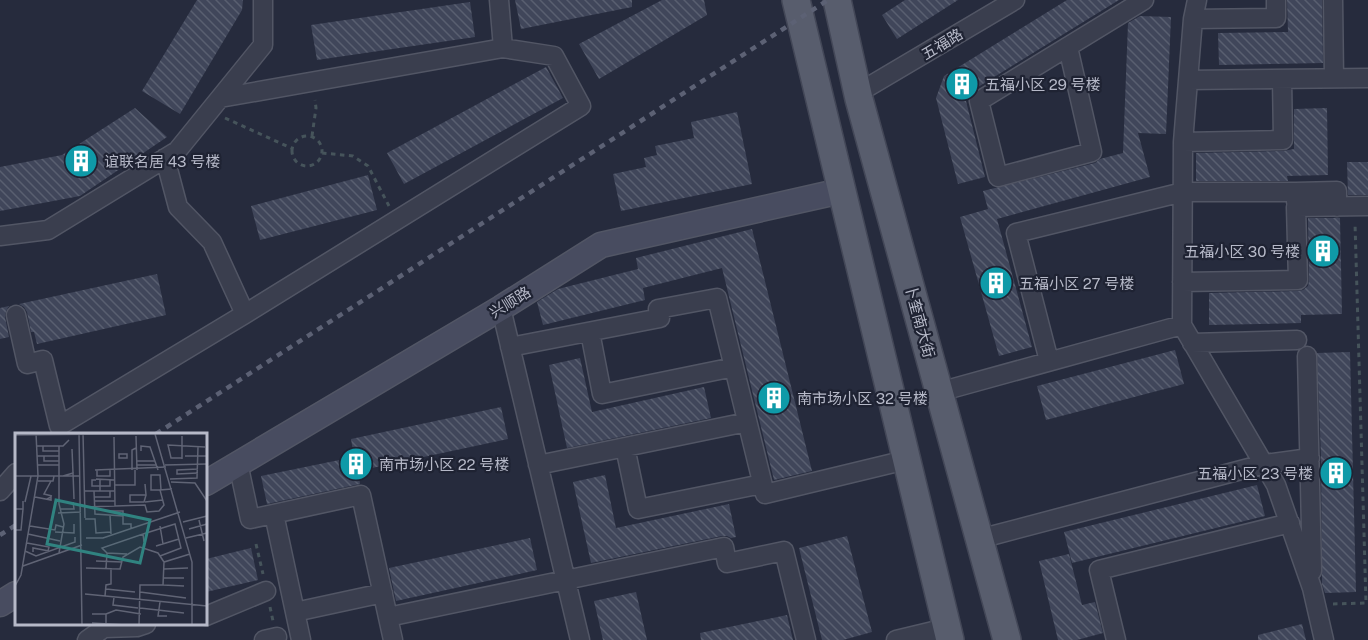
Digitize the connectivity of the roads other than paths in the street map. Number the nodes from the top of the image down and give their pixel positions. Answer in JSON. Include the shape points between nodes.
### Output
{"nodes":[{"id":1,"x":263,"y":0,"type":"edge"},
{"id":2,"x":499,"y":0,"type":"edge"},
{"id":3,"x":795,"y":0,"type":"edge"},
{"id":4,"x":837,"y":0,"type":"edge"},
{"id":5,"x":1015,"y":0,"type":"edge"},
{"id":6,"x":1144,"y":0,"type":"edge"},
{"id":7,"x":1197,"y":0,"type":"edge"},
{"id":8,"x":1276,"y":0,"type":"edge"},
{"id":9,"x":1333,"y":0,"type":"edge"},
{"id":10,"x":1193,"y":19,"type":"junction"},
{"id":11,"x":1068,"y":47,"type":"junction"},
{"id":12,"x":503,"y":48,"type":"junction"},
{"id":13,"x":1334,"y":78,"type":"junction"},
{"id":14,"x":1368,"y":78,"type":"edge"},
{"id":15,"x":1282,"y":79,"type":"junction"},
{"id":16,"x":1188,"y":80,"type":"junction"},
{"id":17,"x":868,"y":87,"type":"dead end"},
{"id":18,"x":215,"y":104,"type":"junction"},
{"id":19,"x":1183,"y":142,"type":"junction"},
{"id":20,"x":165,"y":158,"type":"junction"},
{"id":21,"x":841,"y":190,"type":"junction"},
{"id":22,"x":1183,"y":192,"type":"junction"},
{"id":23,"x":1296,"y":200,"type":"junction"},
{"id":24,"x":1353,"y":206,"type":"edge"},
{"id":25,"x":0,"y":236,"type":"edge"},
{"id":26,"x":1182,"y":282,"type":"junction"},
{"id":27,"x":501,"y":308,"type":"junction"},
{"id":28,"x":245,"y":314,"type":"junction"},
{"id":29,"x":16,"y":315,"type":"dead end"},
{"id":30,"x":1182,"y":325,"type":"junction"},
{"id":31,"x":590,"y":332,"type":"junction"},
{"id":32,"x":1297,"y":340,"type":"dead end"},
{"id":33,"x":1192,"y":343,"type":"junction"},
{"id":34,"x":510,"y":347,"type":"junction"},
{"id":35,"x":1308,"y":356,"type":"dead end"},
{"id":36,"x":1049,"y":361,"type":"junction"},
{"id":37,"x":734,"y":367,"type":"junction"},
{"id":38,"x":939,"y":392,"type":"junction"},
{"id":39,"x":747,"y":422,"type":"junction"},
{"id":40,"x":55,"y":430,"type":"edge"},
{"id":41,"x":625,"y":447,"type":"junction"},
{"id":42,"x":1310,"y":458,"type":"junction"},
{"id":43,"x":906,"y":460,"type":"junction"},
{"id":44,"x":238,"y":464,"type":"junction"},
{"id":45,"x":1264,"y":464,"type":"junction"},
{"id":46,"x":538,"y":465,"type":"junction"},
{"id":47,"x":15,"y":474,"type":"edge"},
{"id":48,"x":207,"y":482,"type":"edge"},
{"id":49,"x":762,"y":484,"type":"junction"},
{"id":50,"x":0,"y":491,"type":"edge"},
{"id":51,"x":274,"y":514,"type":"junction"},
{"id":52,"x":1290,"y":523,"type":"junction"},
{"id":53,"x":979,"y":539,"type":"junction"},
{"id":54,"x":566,"y":579,"type":"junction"},
{"id":55,"x":266,"y":591,"type":"dead end"},
{"id":56,"x":383,"y":593,"type":"junction"},
{"id":57,"x":15,"y":595,"type":"edge"},
{"id":58,"x":1314,"y":596,"type":"junction"},
{"id":59,"x":0,"y":604,"type":"edge"},
{"id":60,"x":295,"y":612,"type":"junction"},
{"id":61,"x":207,"y":616,"type":"edge"},
{"id":62,"x":388,"y":616,"type":"junction"},
{"id":63,"x":143,"y":625,"type":"edge"},
{"id":64,"x":948,"y":634,"type":"edge"},
{"id":65,"x":87,"y":640,"type":"edge"},
{"id":66,"x":301,"y":640,"type":"edge"},
{"id":67,"x":393,"y":640,"type":"edge"},
{"id":68,"x":580,"y":640,"type":"edge"},
{"id":69,"x":806,"y":640,"type":"edge"},
{"id":70,"x":896,"y":640,"type":"edge"},
{"id":71,"x":1007,"y":640,"type":"edge"},
{"id":72,"x":1116,"y":640,"type":"edge"},
{"id":73,"x":1324,"y":640,"type":"edge"}],
"edges":[{"from":1,"to":18,"type":"street","via":[[263,45]]},
{"from":2,"to":12,"type":"street"},
{"from":3,"to":21,"type":"main road"},
{"from":4,"to":38,"type":"main road","name":"卜奎南大街","via":[[859,99]]},
{"from":5,"to":17,"type":"street","name":"五福路"},
{"from":6,"to":11,"type":"street"},
{"from":7,"to":10,"type":"street"},
{"from":8,"to":10,"type":"street","via":[[1276,18]]},
{"from":9,"to":13,"type":"street"},
{"from":10,"to":16,"type":"street"},
{"from":11,"to":11,"type":"street","via":[[979,101],[998,177],[1092,152]]},
{"from":12,"to":18,"type":"street","via":[[311,82]]},
{"from":12,"to":28,"type":"street","via":[[554,56],[581,106]]},
{"from":13,"to":14,"type":"street"},
{"from":13,"to":15,"type":"street"},
{"from":15,"to":16,"type":"street"},
{"from":15,"to":19,"type":"street","via":[[1283,140]]},
{"from":16,"to":19,"type":"street"},
{"from":18,"to":20,"type":"street","via":[[177,151]]},
{"from":19,"to":22,"type":"street"},
{"from":20,"to":25,"type":"street","via":[[48,230]]},
{"from":20,"to":28,"type":"street","via":[[178,207],[212,242]]},
{"from":21,"to":27,"type":"street","name":"兴顺路","via":[[601,245]]},
{"from":21,"to":43,"type":"main road"},
{"from":22,"to":23,"type":"street"},
{"from":22,"to":26,"type":"street"},
{"from":22,"to":36,"type":"street","via":[[1016,233]]},
{"from":23,"to":24,"type":"street"},
{"from":23,"to":26,"type":"street","via":[[1298,280]]},
{"from":26,"to":30,"type":"street"},
{"from":27,"to":34,"type":"street"},
{"from":27,"to":44,"type":"street","name":"兴顺路"},
{"from":28,"to":40,"type":"street"},
{"from":29,"to":40,"type":"street","via":[[27,364],[43,360]]},
{"from":30,"to":33,"type":"street"},
{"from":30,"to":36,"type":"street"},
{"from":31,"to":34,"type":"street"},
{"from":31,"to":37,"type":"street","via":[[602,394]]},
{"from":31,"to":37,"type":"street","via":[[660,318],[658,309],[717,298]]},
{"from":32,"to":33,"type":"street"},
{"from":33,"to":45,"type":"street"},
{"from":34,"to":46,"type":"street"},
{"from":35,"to":42,"type":"street"},
{"from":36,"to":38,"type":"street"},
{"from":37,"to":39,"type":"street"},
{"from":38,"to":53,"type":"main road","name":"卜奎南大街"},
{"from":39,"to":41,"type":"street"},
{"from":39,"to":49,"type":"street"},
{"from":41,"to":46,"type":"street"},
{"from":41,"to":49,"type":"street","via":[[638,509]]},
{"from":42,"to":45,"type":"street"},
{"from":42,"to":58,"type":"street"},
{"from":43,"to":49,"type":"street","via":[[765,494]]},
{"from":43,"to":64,"type":"main road"},
{"from":44,"to":48,"type":"street","name":"兴顺路"},
{"from":44,"to":51,"type":"street","via":[[250,519]]},
{"from":45,"to":52,"type":"street"},
{"from":45,"to":53,"type":"street"},
{"from":46,"to":54,"type":"street"},
{"from":47,"to":50,"type":"street"},
{"from":51,"to":56,"type":"street","via":[[362,495]]},
{"from":51,"to":60,"type":"street"},
{"from":52,"to":58,"type":"street"},
{"from":52,"to":72,"type":"street","via":[[1099,570]]},
{"from":53,"to":71,"type":"main road","name":"卜奎南大街"},
{"from":54,"to":62,"type":"street"},
{"from":54,"to":68,"type":"street"},
{"from":54,"to":69,"type":"street","via":[[724,547],[727,563],[784,551]]},
{"from":55,"to":61,"type":"street"},
{"from":56,"to":60,"type":"street"},
{"from":56,"to":62,"type":"street"},
{"from":57,"to":59,"type":"street"},
{"from":58,"to":73,"type":"street"},
{"from":60,"to":66,"type":"street"},
{"from":62,"to":67,"type":"street"},
{"from":63,"to":65,"type":"street","via":[[104,628]]},
{"from":64,"to":70,"type":"street"}]}
